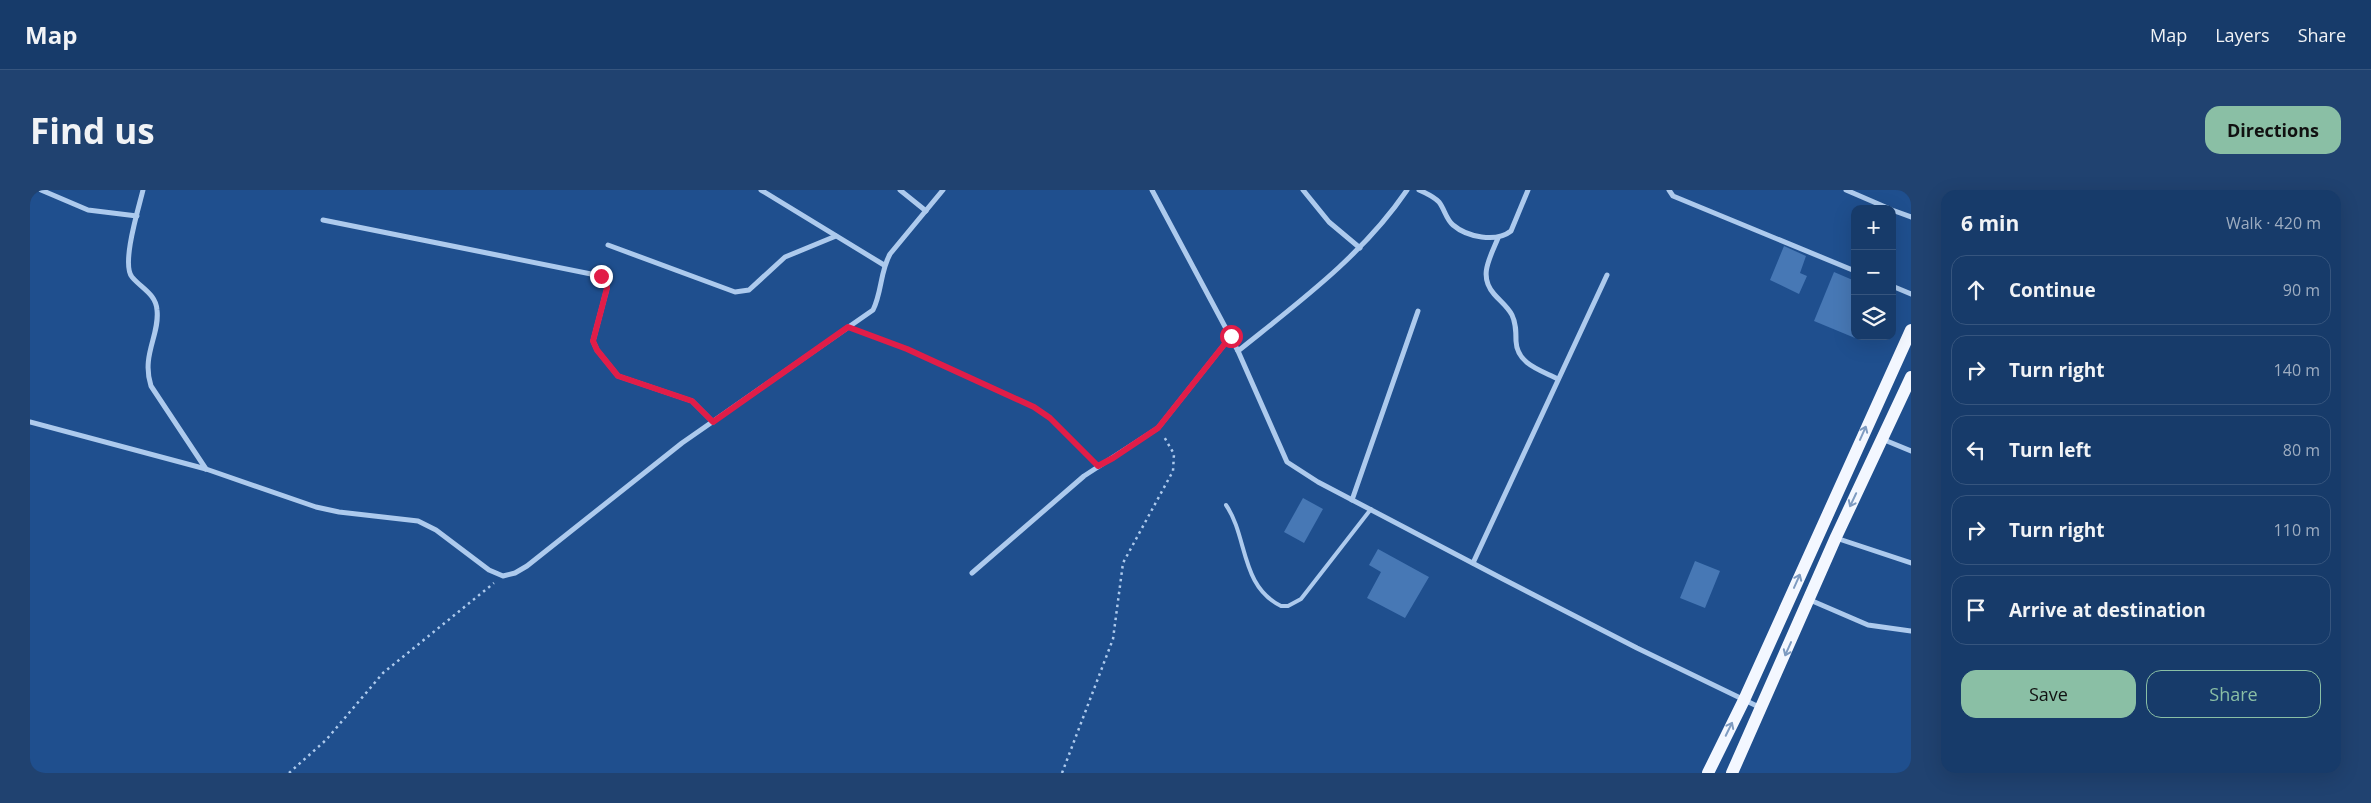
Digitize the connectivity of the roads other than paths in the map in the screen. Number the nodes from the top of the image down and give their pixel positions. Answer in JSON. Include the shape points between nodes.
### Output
{"nodes":[{"id":1,"x":41,"y":190,"type":"edge"},
{"id":2,"x":143,"y":190,"type":"edge"},
{"id":3,"x":762,"y":190,"type":"edge"},
{"id":4,"x":900,"y":190,"type":"edge"},
{"id":5,"x":944,"y":190,"type":"edge"},
{"id":6,"x":1152,"y":190,"type":"edge"},
{"id":7,"x":1303,"y":190,"type":"edge"},
{"id":8,"x":1407,"y":190,"type":"edge"},
{"id":9,"x":1420,"y":190,"type":"edge"},
{"id":10,"x":1528,"y":190,"type":"edge"},
{"id":11,"x":1669,"y":190,"type":"edge"},
{"id":12,"x":1846,"y":190,"type":"edge"},
{"id":13,"x":1882,"y":205,"type":"edge"},
{"id":14,"x":926,"y":211,"type":"junction"},
{"id":15,"x":1896,"y":211,"type":"edge"},
{"id":16,"x":137,"y":216,"type":"junction"},
{"id":17,"x":1911,"y":218,"type":"edge"},
{"id":18,"x":323,"y":220,"type":"dead end"},
{"id":19,"x":836,"y":236,"type":"junction"},
{"id":20,"x":1498,"y":238,"type":"junction"},
{"id":21,"x":608,"y":245,"type":"dead end"},
{"id":22,"x":1360,"y":248,"type":"junction"},
{"id":23,"x":884,"y":265,"type":"junction"},
{"id":24,"x":1851,"y":269,"type":"edge"},
{"id":25,"x":1607,"y":275,"type":"dead end"},
{"id":26,"x":1896,"y":288,"type":"edge"},
{"id":27,"x":1911,"y":294,"type":"edge"},
{"id":28,"x":1418,"y":311,"type":"dead end"},
{"id":29,"x":1911,"y":330,"type":"edge"},
{"id":30,"x":1231,"y":336,"type":"junction"},
{"id":31,"x":1238,"y":351,"type":"junction"},
{"id":32,"x":1558,"y":379,"type":"junction"},
{"id":33,"x":1910,"y":382,"type":"edge"},
{"id":34,"x":1875,"y":406,"type":"junction"},
{"id":35,"x":1893,"y":414,"type":"junction"},
{"id":36,"x":30,"y":422,"type":"edge"},
{"id":37,"x":713,"y":422,"type":"junction"},
{"id":38,"x":1881,"y":439,"type":"junction"},
{"id":39,"x":1911,"y":451,"type":"edge"},
{"id":40,"x":206,"y":469,"type":"junction"},
{"id":41,"x":1352,"y":500,"type":"junction"},
{"id":42,"x":1226,"y":505,"type":"dead end"},
{"id":43,"x":1371,"y":509,"type":"junction"},
{"id":44,"x":1836,"y":537,"type":"junction"},
{"id":45,"x":1473,"y":563,"type":"junction"},
{"id":46,"x":1911,"y":563,"type":"edge"},
{"id":47,"x":972,"y":573,"type":"dead end"},
{"id":48,"x":1810,"y":599,"type":"junction"},
{"id":49,"x":1911,"y":631,"type":"edge"},
{"id":50,"x":1744,"y":700,"type":"junction"},
{"id":51,"x":1761,"y":708,"type":"junction"},
{"id":52,"x":1708,"y":773,"type":"edge"},
{"id":53,"x":1732,"y":773,"type":"edge"}],
"edges":[{"from":1,"to":16,"type":"street","via":[[88,210]]},
{"from":2,"to":16,"type":"street"},
{"from":3,"to":19,"type":"street"},
{"from":4,"to":14,"type":"street"},
{"from":5,"to":14,"type":"street"},
{"from":6,"to":30,"type":"street"},
{"from":7,"to":22,"type":"street","via":[[1328,222]]},
{"from":8,"to":22,"type":"street"},
{"from":9,"to":20,"type":"street","via":[[1438,202],[1454,227],[1473,235]]},
{"from":10,"to":20,"type":"street","via":[[1511,232]]},
{"from":11,"to":24,"type":"street","via":[[1673,196]]},
{"from":12,"to":13,"type":"street"},
{"from":14,"to":23,"type":"street"},
{"from":15,"to":17,"type":"street"},
{"from":16,"to":40,"type":"street","via":[[128,267],[131,276],[151,294],[158,312],[148,375],[151,386]]},
{"from":18,"to":37,"type":"street","via":[[601,276],[607,288],[593,341],[610,369],[618,376],[692,401]]},
{"from":19,"to":21,"type":"street","via":[[785,257],[749,290],[742,292]]},
{"from":19,"to":23,"type":"street"},
{"from":20,"to":32,"type":"street","via":[[1485,272],[1488,287],[1511,313],[1515,322],[1516,347],[1522,360]]},
{"from":22,"to":31,"type":"street"},
{"from":23,"to":37,"type":"street","via":[[879,298],[873,310]]},
{"from":25,"to":32,"type":"street"},
{"from":26,"to":27,"type":"street"},
{"from":28,"to":41,"type":"street"},
{"from":29,"to":34,"type":"main road"},
{"from":30,"to":31,"type":"street"},
{"from":30,"to":47,"type":"street","via":[[1158,428],[1098,466]]},
{"from":31,"to":41,"type":"street","via":[[1287,462]]},
{"from":32,"to":45,"type":"street"},
{"from":33,"to":35,"type":"main road"},
{"from":34,"to":35,"type":"main road"},
{"from":50,"to":34,"type":"main road","one_way":true},
{"from":35,"to":38,"type":"main road"},
{"from":36,"to":40,"type":"street"},
{"from":37,"to":40,"type":"street","via":[[527,566],[503,576],[489,570],[436,530],[418,521],[316,507]]},
{"from":38,"to":39,"type":"street"},
{"from":38,"to":44,"type":"main road","one_way":true},
{"from":41,"to":43,"type":"street"},
{"from":42,"to":43,"type":"lane","via":[[1240,531],[1242,552],[1250,572],[1266,596],[1281,606],[1301,599]]},
{"from":43,"to":45,"type":"street"},
{"from":44,"to":46,"type":"street"},
{"from":44,"to":48,"type":"main road"},
{"from":45,"to":50,"type":"street"},
{"from":48,"to":49,"type":"street","via":[[1868,625]]},
{"from":48,"to":51,"type":"main road","one_way":true},
{"from":50,"to":51,"type":"street"},
{"from":52,"to":50,"type":"main road","one_way":true},
{"from":51,"to":53,"type":"main road"}]}
